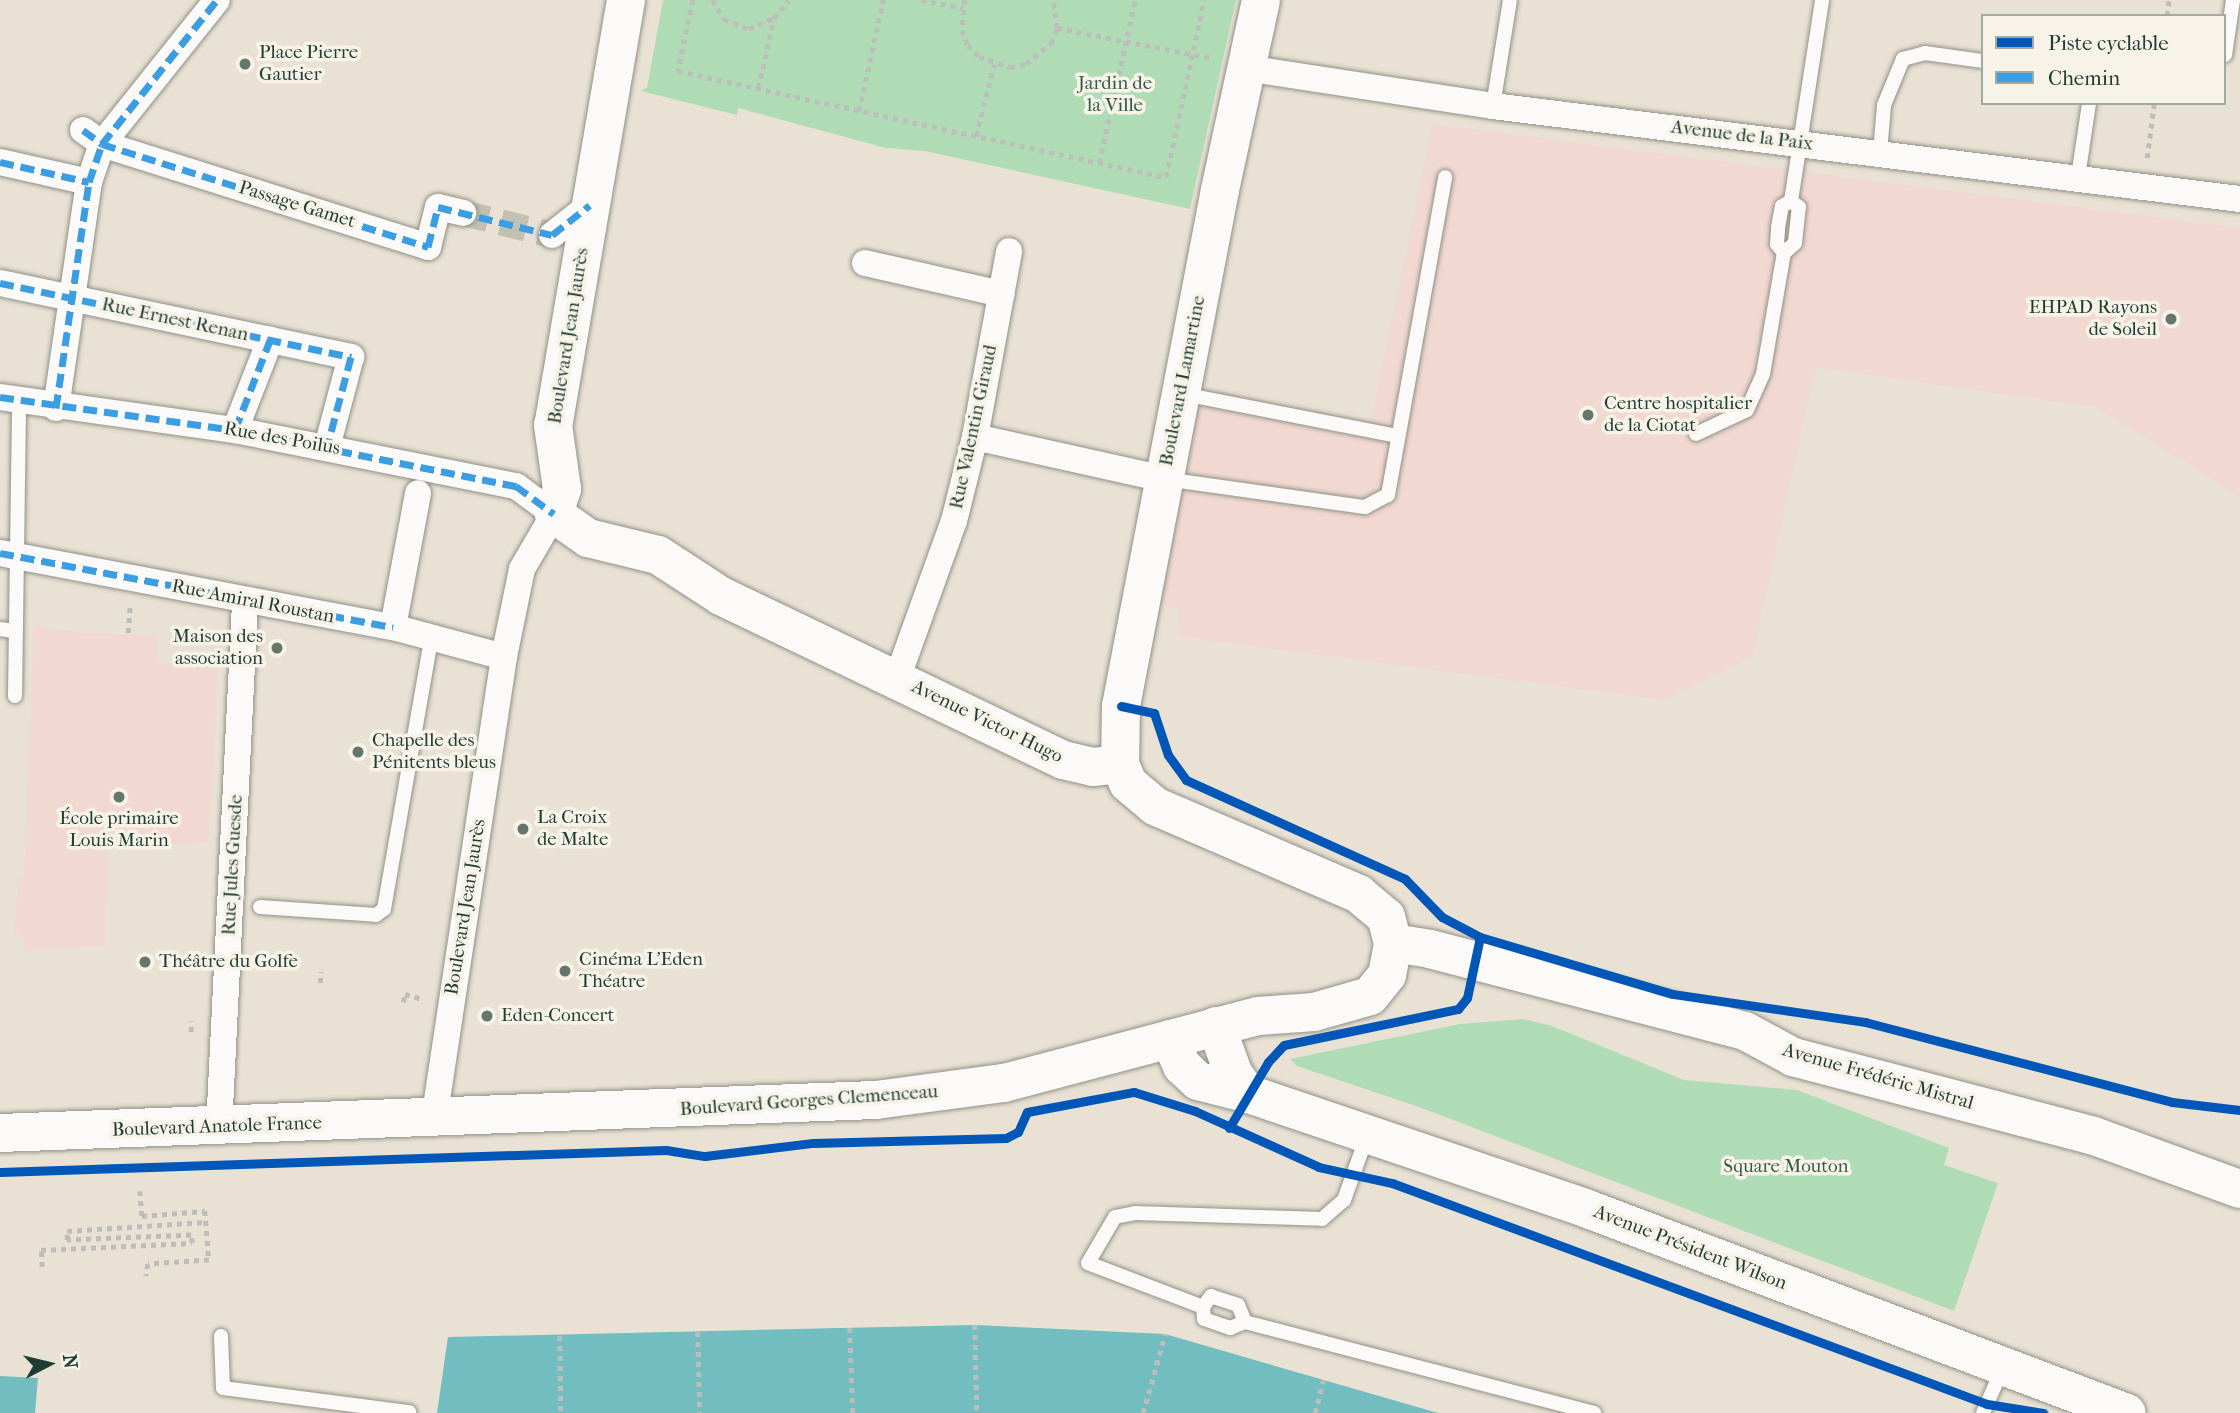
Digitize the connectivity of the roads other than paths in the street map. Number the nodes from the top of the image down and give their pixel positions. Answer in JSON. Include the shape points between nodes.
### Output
{"nodes":[{"id":1,"x":217,"y":0,"type":"edge"},
{"id":2,"x":626,"y":0,"type":"edge"},
{"id":3,"x":1261,"y":0,"type":"edge"},
{"id":4,"x":1510,"y":0,"type":"edge"},
{"id":5,"x":1822,"y":0,"type":"edge"},
{"id":6,"x":2233,"y":0,"type":"edge"},
{"id":7,"x":2226,"y":48,"type":"edge"},
{"id":8,"x":1981,"y":61,"type":"edge"},
{"id":9,"x":1231,"y":63,"type":"junction"},
{"id":10,"x":2089,"y":105,"type":"edge"},
{"id":11,"x":1493,"y":106,"type":"junction"},
{"id":12,"x":93,"y":137,"type":"junction"},
{"id":13,"x":1798,"y":144,"type":"junction"},
{"id":14,"x":1880,"y":153,"type":"junction"},
{"id":15,"x":0,"y":162,"type":"edge"},
{"id":16,"x":1445,"y":177,"type":"dead end"},
{"id":17,"x":2078,"y":177,"type":"junction"},
{"id":18,"x":89,"y":182,"type":"junction"},
{"id":19,"x":2240,"y":199,"type":"edge"},
{"id":20,"x":590,"y":205,"type":"junction"},
{"id":21,"x":463,"y":213,"type":"tunnel mouth"},
{"id":22,"x":552,"y":235,"type":"dead end"},
{"id":23,"x":1009,"y":251,"type":"dead end"},
{"id":24,"x":865,"y":263,"type":"dead end"},
{"id":25,"x":0,"y":283,"type":"edge"},
{"id":26,"x":1002,"y":294,"type":"junction"},
{"id":27,"x":73,"y":298,"type":"junction"},
{"id":28,"x":270,"y":340,"type":"junction"},
{"id":29,"x":1180,"y":394,"type":"junction"},
{"id":30,"x":9,"y":398,"type":"edge"},
{"id":31,"x":56,"y":408,"type":"junction"},
{"id":32,"x":234,"y":430,"type":"junction"},
{"id":33,"x":1696,"y":434,"type":"dead end"},
{"id":34,"x":1398,"y":436,"type":"junction"},
{"id":35,"x":975,"y":437,"type":"junction"},
{"id":36,"x":327,"y":447,"type":"junction"},
{"id":37,"x":1165,"y":479,"type":"junction"},
{"id":38,"x":418,"y":493,"type":"dead end"},
{"id":39,"x":554,"y":514,"type":"junction"},
{"id":40,"x":7,"y":554,"type":"edge"},
{"id":41,"x":245,"y":603,"type":"junction"},
{"id":42,"x":393,"y":627,"type":"junction"},
{"id":43,"x":7,"y":630,"type":"edge"},
{"id":44,"x":431,"y":639,"type":"junction"},
{"id":45,"x":504,"y":657,"type":"junction"},
{"id":46,"x":897,"y":679,"type":"junction"},
{"id":47,"x":15,"y":696,"type":"dead end"},
{"id":48,"x":1121,"y":764,"type":"junction"},
{"id":49,"x":260,"y":907,"type":"dead end"},
{"id":50,"x":1392,"y":949,"type":"junction"},
{"id":51,"x":1216,"y":1027,"type":"junction"},
{"id":52,"x":1170,"y":1039,"type":"junction"},
{"id":53,"x":1249,"y":1094,"type":"junction"},
{"id":54,"x":434,"y":1119,"type":"junction"},
{"id":55,"x":219,"y":1128,"type":"junction"},
{"id":56,"x":0,"y":1133,"type":"edge"},
{"id":57,"x":1367,"y":1134,"type":"junction"},
{"id":58,"x":2240,"y":1189,"type":"edge"},
{"id":59,"x":1203,"y":1307,"type":"junction"},
{"id":60,"x":1245,"y":1322,"type":"junction"},
{"id":61,"x":221,"y":1336,"type":"dead end"},
{"id":62,"x":2004,"y":1366,"type":"junction"},
{"id":63,"x":409,"y":1412,"type":"edge"},
{"id":64,"x":1594,"y":1413,"type":"edge"},
{"id":65,"x":1983,"y":1413,"type":"edge"},
{"id":66,"x":2127,"y":1413,"type":"edge"}],
"edges":[{"from":1,"to":12,"type":"street"},
{"from":2,"to":20,"type":"street","name":"Boulevard Jean Jaurès"},
{"from":3,"to":9,"type":"street","name":"Boulevard Lamartine"},
{"from":4,"to":11,"type":"lane"},
{"from":5,"to":13,"type":"lane"},
{"from":6,"to":7,"type":"lane"},
{"from":8,"to":14,"type":"lane","via":[[1924,54],[1903,59],[1884,105]]},
{"from":9,"to":11,"type":"street","name":"Avenue de la Paix"},
{"from":9,"to":29,"type":"street","name":"Boulevard Lamartine"},
{"from":10,"to":17,"type":"lane"},
{"from":11,"to":13,"type":"street","name":"Avenue de la Paix"},
{"from":12,"to":18,"type":"street"},
{"from":12,"to":21,"type":"street","name":"Passage Gamet","via":[[428,247],[438,207]]},
{"from":13,"to":14,"type":"street","name":"Avenue de la Paix"},
{"from":13,"to":33,"type":"lane","via":[[1791,201],[1799,207],[1798,225],[1795,243],[1784,253],[1763,374],[1747,410]]},
{"from":14,"to":17,"type":"street","name":"Avenue de la Paix"},
{"from":15,"to":18,"type":"street"},
{"from":16,"to":34,"type":"lane"},
{"from":17,"to":19,"type":"street","name":"Avenue de la Paix"},
{"from":18,"to":27,"type":"street"},
{"from":20,"to":22,"type":"street"},
{"from":20,"to":39,"type":"street","name":"Boulevard Jean Jaurès","via":[[553,425],[562,489]]},
{"from":23,"to":26,"type":"street","name":"Rue Valentin Giraud"},
{"from":24,"to":26,"type":"street"},
{"from":25,"to":27,"type":"street","name":"Rue Ernest Renan"},
{"from":26,"to":35,"type":"street","name":"Rue Valentin Giraud"},
{"from":27,"to":28,"type":"street","name":"Rue Ernest Renan"},
{"from":27,"to":31,"type":"street"},
{"from":28,"to":32,"type":"street"},
{"from":28,"to":36,"type":"street","name":"Rue Ernest Renan","via":[[351,357]]},
{"from":29,"to":34,"type":"lane"},
{"from":29,"to":37,"type":"street","name":"Boulevard Lamartine"},
{"from":30,"to":31,"type":"street","name":"Rue des Poilus"},
{"from":30,"to":40,"type":"lane"},
{"from":31,"to":32,"type":"street","name":"Rue des Poilus"},
{"from":32,"to":36,"type":"street","name":"Rue des Poilus"},
{"from":34,"to":37,"type":"lane","via":[[1388,495],[1365,507]]},
{"from":35,"to":37,"type":"street"},
{"from":35,"to":46,"type":"street","name":"Rue Valentin Giraud","via":[[954,521]]},
{"from":36,"to":39,"type":"street","name":"Rue des Poilus","via":[[516,486]]},
{"from":37,"to":48,"type":"street","name":"Boulevard Lamartine","via":[[1121,706]]},
{"from":38,"to":42,"type":"street"},
{"from":39,"to":45,"type":"street","name":"Boulevard Jean Jaurès","via":[[522,569]]},
{"from":39,"to":46,"type":"street","name":"Avenue Victor Hugo","via":[[589,538],[658,555],[721,596]]},
{"from":40,"to":41,"type":"street","name":"Rue Amiral Roustan"},
{"from":40,"to":43,"type":"lane"},
{"from":41,"to":42,"type":"street","name":"Rue Amiral Roustan"},
{"from":41,"to":55,"type":"street","name":"Rue Jules Guesde"},
{"from":42,"to":44,"type":"street","name":"Rue Amiral Roustan"},
{"from":43,"to":47,"type":"lane"},
{"from":44,"to":45,"type":"street","name":"Rue Amiral Roustan"},
{"from":44,"to":49,"type":"lane","via":[[384,909],[376,915]]},
{"from":45,"to":54,"type":"street","name":"Boulevard Jean Jaurès"},
{"from":46,"to":48,"type":"street","name":"Avenue Victor Hugo","via":[[1063,760],[1093,767]]},
{"from":48,"to":50,"type":"street","via":[[1128,783],[1155,806],[1359,894],[1386,917]]},
{"from":50,"to":51,"type":"street","name":"Boulevard Georges Clemenceau","via":[[1387,975],[1370,996],[1314,1012],[1258,1016]]},
{"from":50,"to":58,"type":"street","name":"Avenue Frédéric Mistral","via":[[1430,949],[1745,1031],[1793,1057],[2094,1136]]},
{"from":51,"to":52,"type":"street","name":"Boulevard Georges Clemenceau"},
{"from":51,"to":53,"type":"street","via":[[1234,1075]]},
{"from":52,"to":53,"type":"street","name":"Avenue Président Wilson","via":[[1182,1066],[1198,1081]]},
{"from":52,"to":54,"type":"street","name":"Boulevard Georges Clemenceau","via":[[1004,1083],[889,1099]]},
{"from":53,"to":57,"type":"street","name":"Avenue Président Wilson"},
{"from":54,"to":55,"type":"street","name":"Boulevard Anatole France"},
{"from":55,"to":56,"type":"street","name":"Boulevard Anatole France"},
{"from":57,"to":59,"type":"lane","via":[[1344,1200],[1322,1219],[1135,1213],[1115,1217],[1088,1263]]},
{"from":57,"to":62,"type":"street","name":"Avenue Président Wilson","via":[[1585,1208]]},
{"from":59,"to":60,"type":"lane","via":[[1204,1319],[1230,1328]]},
{"from":59,"to":60,"type":"lane","via":[[1211,1296],[1238,1305]]},
{"from":60,"to":64,"type":"lane"},
{"from":61,"to":63,"type":"lane","via":[[223,1388]]},
{"from":62,"to":65,"type":"lane"},
{"from":62,"to":66,"type":"street","name":"Avenue Président Wilson"}]}
